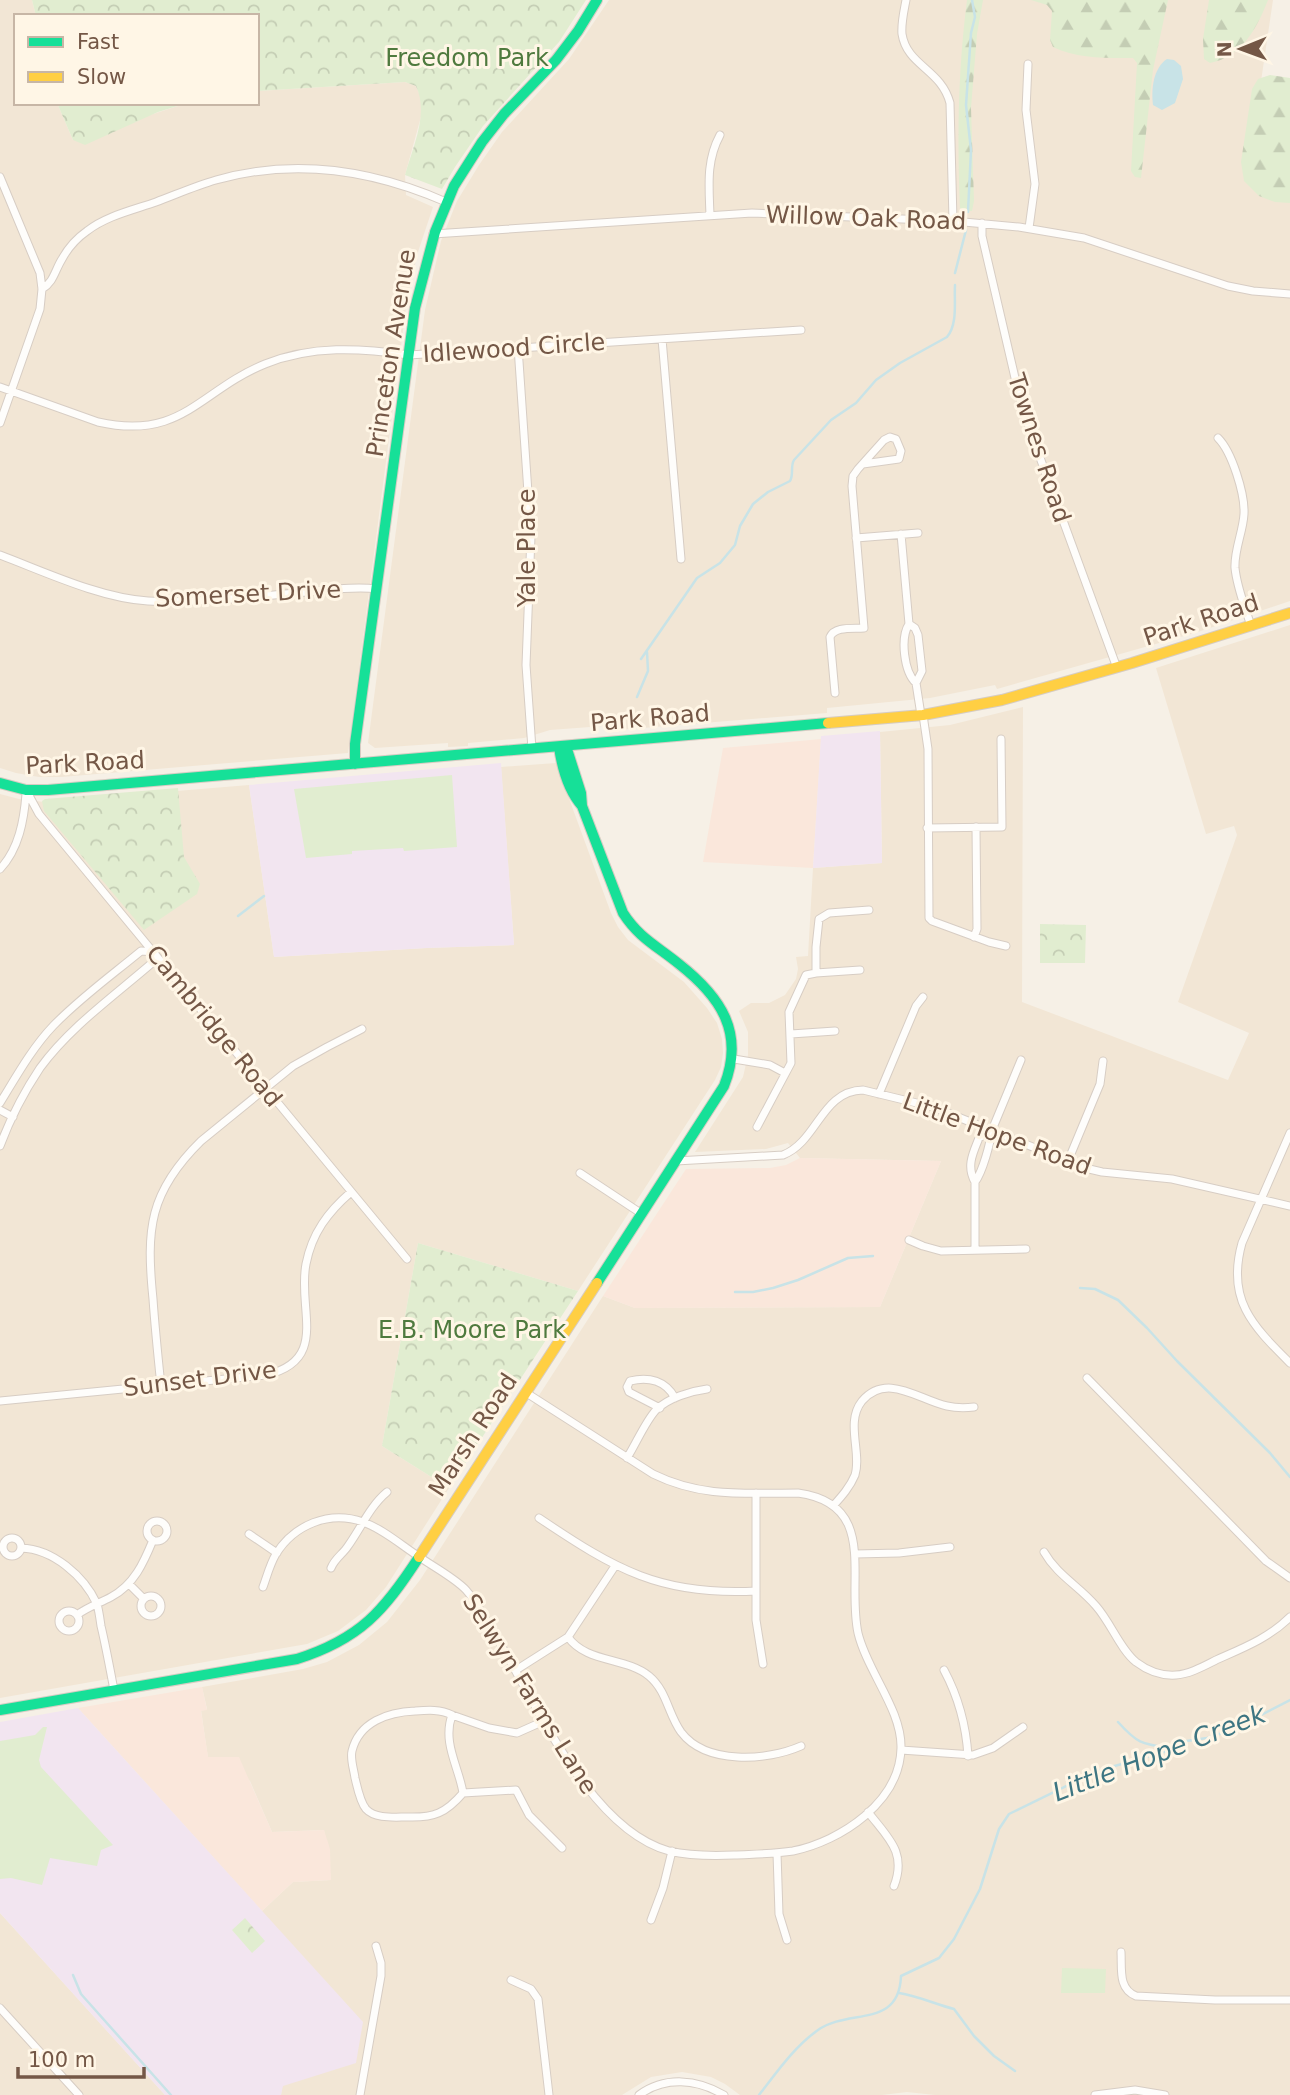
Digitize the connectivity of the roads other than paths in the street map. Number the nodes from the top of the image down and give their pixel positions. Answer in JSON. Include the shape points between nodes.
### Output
{"nodes":[{"id":1,"x":597,"y":0,"type":"edge"},
{"id":2,"x":906,"y":0,"type":"edge"},
{"id":3,"x":1028,"y":64,"type":"dead end"},
{"id":4,"x":720,"y":135,"type":"dead end"},
{"id":5,"x":0,"y":177,"type":"edge"},
{"id":6,"x":446,"y":202,"type":"junction"},
{"id":7,"x":710,"y":215,"type":"junction"},
{"id":8,"x":953,"y":221,"type":"junction"},
{"id":9,"x":982,"y":223,"type":"junction"},
{"id":10,"x":1029,"y":228,"type":"junction"},
{"id":11,"x":433,"y":234,"type":"junction"},
{"id":12,"x":42,"y":289,"type":"junction"},
{"id":13,"x":1290,"y":294,"type":"edge"},
{"id":14,"x":801,"y":330,"type":"dead end"},
{"id":15,"x":662,"y":339,"type":"junction"},
{"id":16,"x":519,"y":347,"type":"junction"},
{"id":17,"x":409,"y":355,"type":"junction"},
{"id":18,"x":0,"y":387,"type":"edge"},
{"id":19,"x":12,"y":391,"type":"junction"},
{"id":20,"x":0,"y":423,"type":"edge"},
{"id":21,"x":1218,"y":438,"type":"dead end"},
{"id":22,"x":863,"y":464,"type":"junction"},
{"id":23,"x":918,"y":533,"type":"dead end"},
{"id":24,"x":901,"y":534,"type":"junction"},
{"id":25,"x":856,"y":538,"type":"junction"},
{"id":26,"x":0,"y":555,"type":"edge"},
{"id":27,"x":681,"y":559,"type":"dead end"},
{"id":28,"x":377,"y":589,"type":"junction"},
{"id":29,"x":1290,"y":612,"type":"edge"},
{"id":30,"x":909,"y":624,"type":"junction"},
{"id":31,"x":1251,"y":626,"type":"junction"},
{"id":32,"x":1117,"y":668,"type":"junction"},
{"id":33,"x":916,"y":683,"type":"junction"},
{"id":34,"x":835,"y":693,"type":"dead end"},
{"id":35,"x":922,"y":715,"type":"junction"},
{"id":36,"x":1001,"y":739,"type":"dead end"},
{"id":37,"x":562,"y":746,"type":"junction"},
{"id":38,"x":532,"y":749,"type":"junction"},
{"id":39,"x":355,"y":764,"type":"junction"},
{"id":40,"x":0,"y":783,"type":"edge"},
{"id":41,"x":26,"y":790,"type":"junction"},
{"id":42,"x":976,"y":827,"type":"junction"},
{"id":43,"x":927,"y":828,"type":"junction"},
{"id":44,"x":0,"y":869,"type":"edge"},
{"id":45,"x":869,"y":910,"type":"dead end"},
{"id":46,"x":974,"y":937,"type":"junction"},
{"id":47,"x":1006,"y":946,"type":"dead end"},
{"id":48,"x":155,"y":952,"type":"junction"},
{"id":49,"x":860,"y":970,"type":"dead end"},
{"id":50,"x":816,"y":973,"type":"junction"},
{"id":51,"x":923,"y":997,"type":"dead end"},
{"id":52,"x":362,"y":1029,"type":"dead end"},
{"id":53,"x":835,"y":1031,"type":"dead end"},
{"id":54,"x":791,"y":1034,"type":"junction"},
{"id":55,"x":734,"y":1059,"type":"junction"},
{"id":56,"x":1021,"y":1060,"type":"dead end"},
{"id":57,"x":1103,"y":1061,"type":"dead end"},
{"id":58,"x":785,"y":1073,"type":"junction"},
{"id":59,"x":265,"y":1089,"type":"junction"},
{"id":60,"x":879,"y":1094,"type":"junction"},
{"id":61,"x":0,"y":1103,"type":"edge"},
{"id":62,"x":0,"y":1110,"type":"edge"},
{"id":63,"x":13,"y":1117,"type":"junction"},
{"id":64,"x":757,"y":1127,"type":"dead end"},
{"id":65,"x":992,"y":1130,"type":"junction"},
{"id":66,"x":1290,"y":1133,"type":"edge"},
{"id":67,"x":0,"y":1146,"type":"edge"},
{"id":68,"x":676,"y":1161,"type":"junction"},
{"id":69,"x":1068,"y":1161,"type":"junction"},
{"id":70,"x":580,"y":1173,"type":"dead end"},
{"id":71,"x":975,"y":1182,"type":"junction"},
{"id":72,"x":351,"y":1192,"type":"junction"},
{"id":73,"x":1261,"y":1199,"type":"junction"},
{"id":74,"x":1290,"y":1206,"type":"edge"},
{"id":75,"x":642,"y":1214,"type":"junction"},
{"id":76,"x":909,"y":1240,"type":"dead end"},
{"id":77,"x":975,"y":1249,"type":"junction"},
{"id":78,"x":1026,"y":1249,"type":"dead end"},
{"id":79,"x":407,"y":1259,"type":"dead end"},
{"id":80,"x":1290,"y":1363,"type":"edge"},
{"id":81,"x":1087,"y":1378,"type":"dead end"},
{"id":82,"x":161,"y":1386,"type":"junction"},
{"id":83,"x":707,"y":1389,"type":"dead end"},
{"id":84,"x":525,"y":1392,"type":"junction"},
{"id":85,"x":676,"y":1398,"type":"junction"},
{"id":86,"x":0,"y":1401,"type":"edge"},
{"id":87,"x":974,"y":1407,"type":"dead end"},
{"id":88,"x":660,"y":1408,"type":"junction"},
{"id":89,"x":627,"y":1458,"type":"junction"},
{"id":90,"x":387,"y":1492,"type":"dead end"},
{"id":91,"x":756,"y":1493,"type":"junction"},
{"id":92,"x":833,"y":1506,"type":"junction"},
{"id":93,"x":539,"y":1518,"type":"dead end"},
{"id":94,"x":364,"y":1522,"type":"junction"},
{"id":95,"x":249,"y":1534,"type":"dead end"},
{"id":96,"x":153,"y":1540,"type":"dead end"},
{"id":97,"x":950,"y":1547,"type":"dead end"},
{"id":98,"x":21,"y":1548,"type":"dead end"},
{"id":99,"x":1044,"y":1552,"type":"dead end"},
{"id":100,"x":277,"y":1553,"type":"junction"},
{"id":101,"x":855,"y":1554,"type":"junction"},
{"id":102,"x":419,"y":1557,"type":"junction"},
{"id":103,"x":615,"y":1566,"type":"junction"},
{"id":104,"x":331,"y":1568,"type":"dead end"},
{"id":105,"x":1290,"y":1578,"type":"edge"},
{"id":106,"x":129,"y":1584,"type":"junction"},
{"id":107,"x":263,"y":1587,"type":"dead end"},
{"id":108,"x":756,"y":1591,"type":"junction"},
{"id":109,"x":144,"y":1599,"type":"dead end"},
{"id":110,"x":97,"y":1604,"type":"junction"},
{"id":111,"x":77,"y":1615,"type":"dead end"},
{"id":112,"x":1290,"y":1617,"type":"edge"},
{"id":113,"x":568,"y":1637,"type":"junction"},
{"id":114,"x":763,"y":1664,"type":"dead end"},
{"id":115,"x":516,"y":1670,"type":"junction"},
{"id":116,"x":944,"y":1670,"type":"dead end"},
{"id":117,"x":114,"y":1690,"type":"junction"},
{"id":118,"x":0,"y":1710,"type":"edge"},
{"id":119,"x":452,"y":1715,"type":"junction"},
{"id":120,"x":544,"y":1721,"type":"junction"},
{"id":121,"x":1023,"y":1727,"type":"dead end"},
{"id":122,"x":801,"y":1746,"type":"dead end"},
{"id":123,"x":901,"y":1750,"type":"junction"},
{"id":124,"x":968,"y":1756,"type":"junction"},
{"id":125,"x":463,"y":1793,"type":"junction"},
{"id":126,"x":868,"y":1812,"type":"junction"},
{"id":127,"x":562,"y":1849,"type":"dead end"},
{"id":128,"x":672,"y":1851,"type":"junction"},
{"id":129,"x":777,"y":1853,"type":"junction"},
{"id":130,"x":894,"y":1886,"type":"dead end"},
{"id":131,"x":651,"y":1920,"type":"dead end"},
{"id":132,"x":787,"y":1940,"type":"dead end"},
{"id":133,"x":376,"y":1946,"type":"dead end"},
{"id":134,"x":1121,"y":1952,"type":"dead end"},
{"id":135,"x":511,"y":1980,"type":"dead end"},
{"id":136,"x":1290,"y":2000,"type":"edge"},
{"id":137,"x":0,"y":2008,"type":"edge"},
{"id":138,"x":79,"y":2095,"type":"edge"},
{"id":139,"x":360,"y":2095,"type":"edge"},
{"id":140,"x":549,"y":2095,"type":"edge"},
{"id":141,"x":639,"y":2095,"type":"edge"},
{"id":142,"x":724,"y":2095,"type":"edge"},
{"id":143,"x":1095,"y":2095,"type":"edge"},
{"id":144,"x":1165,"y":2095,"type":"edge"}],
"edges":[{"from":1,"to":6,"type":"street","name":"Princeton Avenue","via":[[563,51],[481,143]]},
{"from":2,"to":8,"type":"street","via":[[905,44],[912,57],[938,79],[950,103]]},
{"from":3,"to":10,"type":"street","via":[[1026,110],[1035,184]]},
{"from":4,"to":7,"type":"street","via":[[712,149]]},
{"from":5,"to":12,"type":"street","via":[[40,273]]},
{"from":6,"to":11,"type":"street","name":"Princeton Avenue"},
{"from":6,"to":12,"type":"street","via":[[397,183],[341,171],[240,174],[100,222],[75,241]]},
{"from":7,"to":8,"type":"street","name":"Willow Oak Road","via":[[792,213]]},
{"from":7,"to":11,"type":"street","name":"Willow Oak Road"},
{"from":8,"to":9,"type":"street","name":"Willow Oak Road"},
{"from":9,"to":10,"type":"street","name":"Willow Oak Road"},
{"from":9,"to":32,"type":"street","name":"Townes Road","via":[[1019,395]]},
{"from":10,"to":13,"type":"street","name":"Willow Oak Road","via":[[1084,238],[1228,286]]},
{"from":11,"to":17,"type":"street","name":"Princeton Avenue","via":[[422,271]]},
{"from":12,"to":19,"type":"street","via":[[40,309]]},
{"from":14,"to":15,"type":"street","name":"Idlewood Circle"},
{"from":15,"to":16,"type":"street","name":"Idlewood Circle"},
{"from":15,"to":27,"type":"street"},
{"from":16,"to":17,"type":"street","name":"Idlewood Circle"},
{"from":16,"to":38,"type":"street","name":"Yale Place","via":[[531,536],[526,665]]},
{"from":17,"to":19,"type":"street","name":"Idlewood Circle","via":[[341,349],[295,355],[245,374],[180,416],[147,425],[97,422]]},
{"from":17,"to":28,"type":"street","name":"Princeton Avenue"},
{"from":18,"to":19,"type":"street","name":"Idlewood Circle"},
{"from":19,"to":20,"type":"street"},
{"from":21,"to":31,"type":"street","via":[[1230,456],[1243,500],[1235,566]]},
{"from":22,"to":22,"type":"street","via":[[899,459],[896,439],[887,438]]},
{"from":22,"to":25,"type":"street","via":[[853,476],[852,486]]},
{"from":23,"to":24,"type":"street"},
{"from":24,"to":25,"type":"street"},
{"from":24,"to":30,"type":"street"},
{"from":25,"to":34,"type":"street","via":[[864,628],[832,633]]},
{"from":26,"to":28,"type":"street","name":"Somerset Drive","via":[[96,589],[148,601]]},
{"from":28,"to":39,"type":"street","name":"Princeton Avenue"},
{"from":29,"to":31,"type":"street","name":"Park Road"},
{"from":30,"to":33,"type":"street","via":[[904,636],[907,672]]},
{"from":30,"to":33,"type":"street","via":[[918,635],[922,671]]},
{"from":31,"to":32,"type":"street","name":"Park Road"},
{"from":32,"to":35,"type":"street","name":"Park Road","via":[[980,705]]},
{"from":33,"to":35,"type":"street"},
{"from":35,"to":37,"type":"street","name":"Park Road"},
{"from":35,"to":43,"type":"street","via":[[928,749]]},
{"from":36,"to":42,"type":"street","via":[[1002,827]]},
{"from":37,"to":38,"type":"street","name":"Park Road"},
{"from":37,"to":55,"type":"street","via":[[629,925],[686,969],[716,1001],[731,1030]]},
{"from":38,"to":39,"type":"street","name":"Park Road"},
{"from":39,"to":41,"type":"street","name":"Park Road"},
{"from":40,"to":41,"type":"street","name":"Park Road"},
{"from":41,"to":44,"type":"street","via":[[14,848]]},
{"from":41,"to":48,"type":"street","name":"Cambridge Road","via":[[39,814]]},
{"from":42,"to":43,"type":"street"},
{"from":42,"to":46,"type":"street"},
{"from":43,"to":46,"type":"street","via":[[929,918]]},
{"from":45,"to":50,"type":"street","via":[[829,913],[819,919]]},
{"from":46,"to":47,"type":"street"},
{"from":48,"to":59,"type":"street","name":"Cambridge Road"},
{"from":48,"to":61,"type":"street","via":[[141,951],[51,1028]]},
{"from":48,"to":63,"type":"street","via":[[152,963],[40,1069]]},
{"from":49,"to":50,"type":"street"},
{"from":50,"to":54,"type":"street","via":[[806,975],[791,1007]]},
{"from":51,"to":60,"type":"street"},
{"from":52,"to":59,"type":"street","via":[[310,1055]]},
{"from":53,"to":54,"type":"street"},
{"from":54,"to":58,"type":"street","via":[[791,1063]]},
{"from":55,"to":58,"type":"street","via":[[770,1065]]},
{"from":55,"to":68,"type":"street","name":"Marsh Road","via":[[724,1086]]},
{"from":56,"to":65,"type":"street"},
{"from":57,"to":69,"type":"street","via":[[1100,1084]]},
{"from":58,"to":64,"type":"street"},
{"from":59,"to":72,"type":"street","name":"Cambridge Road"},
{"from":59,"to":82,"type":"street","via":[[188,1154],[158,1202],[149,1249]]},
{"from":60,"to":65,"type":"street","name":"Little Hope Road","via":[[933,1107]]},
{"from":60,"to":68,"type":"street","name":"Little Hope Road","via":[[853,1090],[840,1095],[803,1142],[783,1155]]},
{"from":62,"to":63,"type":"street"},
{"from":63,"to":67,"type":"street"},
{"from":65,"to":69,"type":"street","name":"Little Hope Road"},
{"from":65,"to":71,"type":"street"},
{"from":65,"to":71,"type":"street","via":[[979,1138],[970,1162]]},
{"from":66,"to":73,"type":"street"},
{"from":68,"to":75,"type":"street","name":"Marsh Road"},
{"from":69,"to":73,"type":"street","name":"Little Hope Road","via":[[1102,1172],[1172,1179]]},
{"from":70,"to":75,"type":"street"},
{"from":71,"to":77,"type":"street"},
{"from":72,"to":79,"type":"street","name":"Cambridge Road"},
{"from":72,"to":82,"type":"street","name":"Sunset Drive","via":[[326,1216],[311,1244],[304,1286],[307,1338],[294,1363],[265,1375]]},
{"from":73,"to":74,"type":"street","name":"Little Hope Road"},
{"from":73,"to":80,"type":"street","via":[[1238,1256],[1238,1289],[1255,1327]]},
{"from":75,"to":84,"type":"street","name":"Marsh Road"},
{"from":76,"to":77,"type":"street","via":[[941,1251]]},
{"from":77,"to":78,"type":"street"},
{"from":81,"to":105,"type":"street","via":[[1266,1561]]},
{"from":82,"to":86,"type":"street","name":"Sunset Drive"},
{"from":83,"to":85,"type":"street"},
{"from":84,"to":89,"type":"street"},
{"from":84,"to":102,"type":"street","name":"Marsh Road"},
{"from":85,"to":88,"type":"street"},
{"from":85,"to":88,"type":"street","via":[[657,1381],[630,1381],[629,1392]]},
{"from":87,"to":92,"type":"street","via":[[948,1407],[902,1389],[872,1393],[857,1409],[856,1472]]},
{"from":88,"to":89,"type":"street"},
{"from":89,"to":91,"type":"street","via":[[687,1488]]},
{"from":90,"to":94,"type":"street"},
{"from":91,"to":92,"type":"street","via":[[811,1495]]},
{"from":91,"to":108,"type":"street"},
{"from":92,"to":101,"type":"street","name":"Selwyn Farms Lane","via":[[852,1532]]},
{"from":93,"to":103,"type":"street"},
{"from":94,"to":100,"type":"street","name":"Selwyn Farms Lane","via":[[335,1517],[316,1521],[290,1536]]},
{"from":94,"to":102,"type":"street","name":"Selwyn Farms Lane"},
{"from":94,"to":104,"type":"street"},
{"from":95,"to":100,"type":"street"},
{"from":96,"to":106,"type":"street"},
{"from":97,"to":101,"type":"street"},
{"from":98,"to":110,"type":"street","via":[[42,1552],[67,1567]]},
{"from":99,"to":112,"type":"street","via":[[1059,1573],[1096,1605],[1127,1654],[1155,1673],[1190,1672],[1258,1641]]},
{"from":100,"to":107,"type":"street","name":"Selwyn Farms Lane"},
{"from":101,"to":123,"type":"street","name":"Selwyn Farms Lane","via":[[858,1631],[896,1718]]},
{"from":102,"to":115,"type":"street","name":"Selwyn Farms Lane","via":[[466,1589]]},
{"from":102,"to":117,"type":"street","name":"Marsh Road","via":[[383,1609],[333,1647],[298,1659]]},
{"from":103,"to":108,"type":"street","via":[[678,1587]]},
{"from":103,"to":113,"type":"street"},
{"from":106,"to":109,"type":"street"},
{"from":106,"to":110,"type":"street"},
{"from":108,"to":114,"type":"street"},
{"from":110,"to":111,"type":"street"},
{"from":110,"to":117,"type":"street"},
{"from":113,"to":115,"type":"street"},
{"from":113,"to":122,"type":"street","via":[[589,1653],[649,1676],[682,1732],[701,1749],[723,1756],[760,1756]]},
{"from":115,"to":120,"type":"street","name":"Selwyn Farms Lane"},
{"from":116,"to":124,"type":"street","via":[[961,1707]]},
{"from":117,"to":118,"type":"street","name":"Marsh Road"},
{"from":119,"to":120,"type":"street","via":[[517,1733]]},
{"from":119,"to":125,"type":"street","via":[[448,1727],[453,1764],[460,1773]]},
{"from":119,"to":125,"type":"street","via":[[431,1710],[396,1712],[370,1723],[351,1753],[366,1809],[380,1816],[423,1818],[450,1809]]},
{"from":120,"to":128,"type":"street","name":"Selwyn Farms Lane","via":[[607,1812],[640,1839]]},
{"from":121,"to":124,"type":"street","via":[[993,1748]]},
{"from":123,"to":124,"type":"street"},
{"from":123,"to":126,"type":"street","name":"Selwyn Farms Lane","via":[[896,1776]]},
{"from":125,"to":127,"type":"street","via":[[516,1790],[529,1815]]},
{"from":126,"to":129,"type":"street","name":"Selwyn Farms Lane","via":[[830,1838]]},
{"from":126,"to":130,"type":"street","via":[[898,1855],[900,1867]]},
{"from":128,"to":129,"type":"street","name":"Selwyn Farms Lane","via":[[711,1856]]},
{"from":128,"to":131,"type":"street"},
{"from":129,"to":132,"type":"street","via":[[779,1914]]},
{"from":133,"to":139,"type":"street","via":[[381,1976]]},
{"from":134,"to":136,"type":"street","via":[[1123,1986],[1131,1994]]},
{"from":135,"to":140,"type":"street","via":[[526,1985],[538,1999]]},
{"from":137,"to":138,"type":"street"},
{"from":141,"to":142,"type":"street","via":[[661,2084],[681,2082],[702,2084]]},
{"from":143,"to":144,"type":"street","via":[[1135,2090]]}]}
